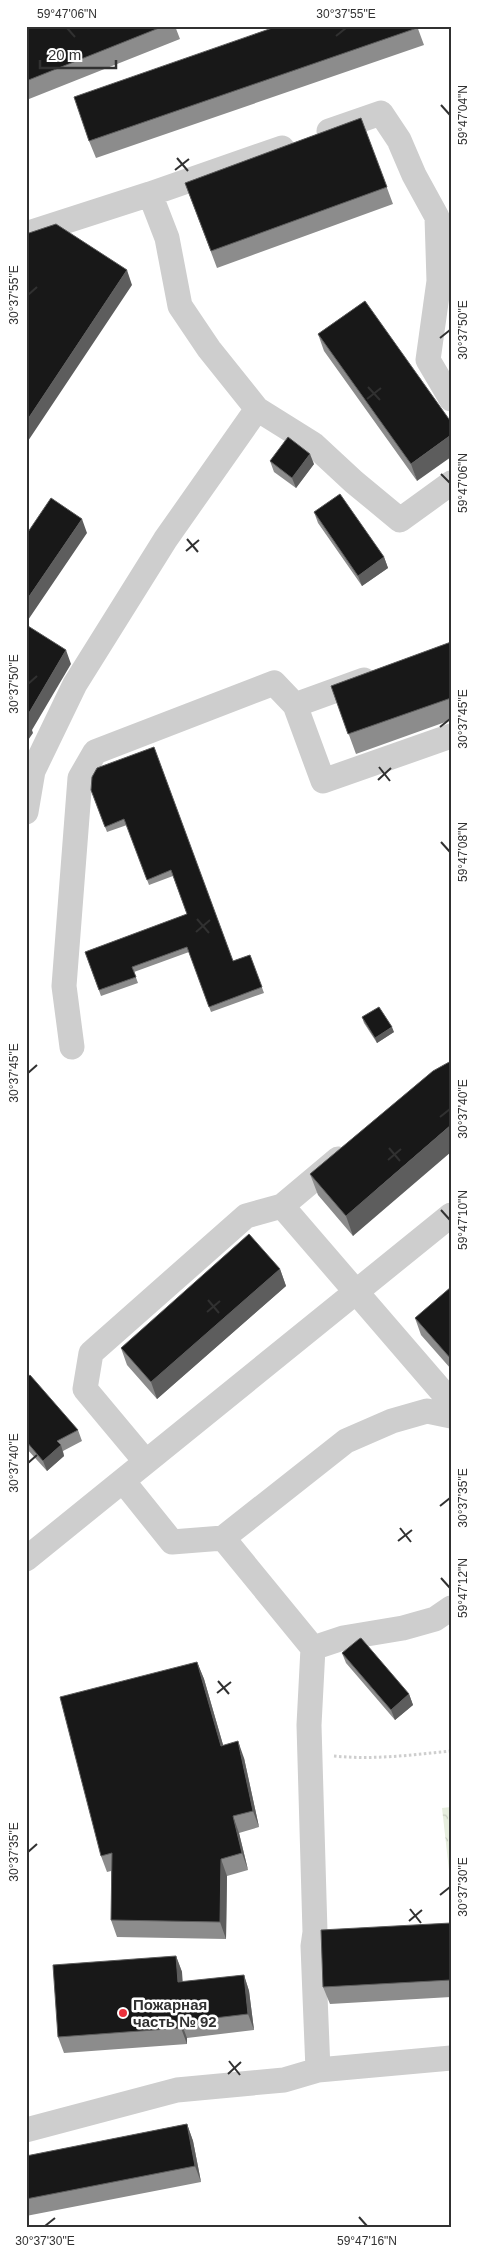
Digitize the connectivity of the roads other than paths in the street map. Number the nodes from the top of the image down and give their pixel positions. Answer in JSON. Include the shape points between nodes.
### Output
{"nodes":[{"id":1,"x":150,"y":194,"type":"junction"},
{"id":2,"x":26,"y":234,"type":"edge"},
{"id":3,"x":451,"y":399,"type":"edge"},
{"id":4,"x":257,"y":409,"type":"junction"},
{"id":5,"x":451,"y":483,"type":"edge"},
{"id":6,"x":387,"y":672,"type":"edge"},
{"id":7,"x":295,"y":705,"type":"junction"},
{"id":8,"x":451,"y":736,"type":"edge"},
{"id":9,"x":26,"y":812,"type":"edge"},
{"id":10,"x":72,"y":1046,"type":"dead end"},
{"id":11,"x":357,"y":1142,"type":"edge"},
{"id":12,"x":282,"y":1206,"type":"junction"},
{"id":13,"x":451,"y":1216,"type":"edge"},
{"id":14,"x":356,"y":1293,"type":"junction"},
{"id":15,"x":444,"y":1408,"type":"edge"},
{"id":16,"x":146,"y":1462,"type":"junction"},
{"id":17,"x":123,"y":1482,"type":"junction"},
{"id":18,"x":223,"y":1538,"type":"junction"},
{"id":19,"x":26,"y":1559,"type":"edge"},
{"id":20,"x":451,"y":1608,"type":"edge"},
{"id":21,"x":313,"y":1648,"type":"junction"},
{"id":22,"x":451,"y":2058,"type":"edge"},
{"id":23,"x":318,"y":2070,"type":"junction"},
{"id":24,"x":26,"y":2130,"type":"edge"}],
"edges":[{"from":1,"to":2,"type":"street"},
{"from":1,"to":3,"type":"street","via":[[382,113],[437,216],[439,281],[428,360]]},
{"from":1,"to":4,"type":"street","via":[[167,238],[180,306],[209,349]]},
{"from":4,"to":5,"type":"street","via":[[313,444],[400,520]]},
{"from":4,"to":9,"type":"street","via":[[165,540],[75,684],[33,770]]},
{"from":6,"to":7,"type":"street"},
{"from":7,"to":8,"type":"street","via":[[322,781]]},
{"from":7,"to":10,"type":"street","via":[[274,683],[95,752],[80,778],[65,966],[64,986]]},
{"from":11,"to":12,"type":"street"},
{"from":12,"to":14,"type":"street"},
{"from":12,"to":16,"type":"street","via":[[246,1216],[91,1353],[85,1389]]},
{"from":13,"to":14,"type":"street"},
{"from":14,"to":15,"type":"street"},
{"from":14,"to":16,"type":"street"},
{"from":15,"to":18,"type":"street","via":[[392,1421],[346,1441]]},
{"from":16,"to":17,"type":"street"},
{"from":17,"to":18,"type":"street","via":[[172,1542]]},
{"from":17,"to":19,"type":"street"},
{"from":18,"to":21,"type":"street"},
{"from":20,"to":21,"type":"street","via":[[435,1619],[343,1638]]},
{"from":21,"to":23,"type":"street","via":[[310,1753],[325,1931],[313,1946]]},
{"from":22,"to":23,"type":"street"},
{"from":23,"to":24,"type":"street","via":[[284,2080],[177,2090]]}]}
